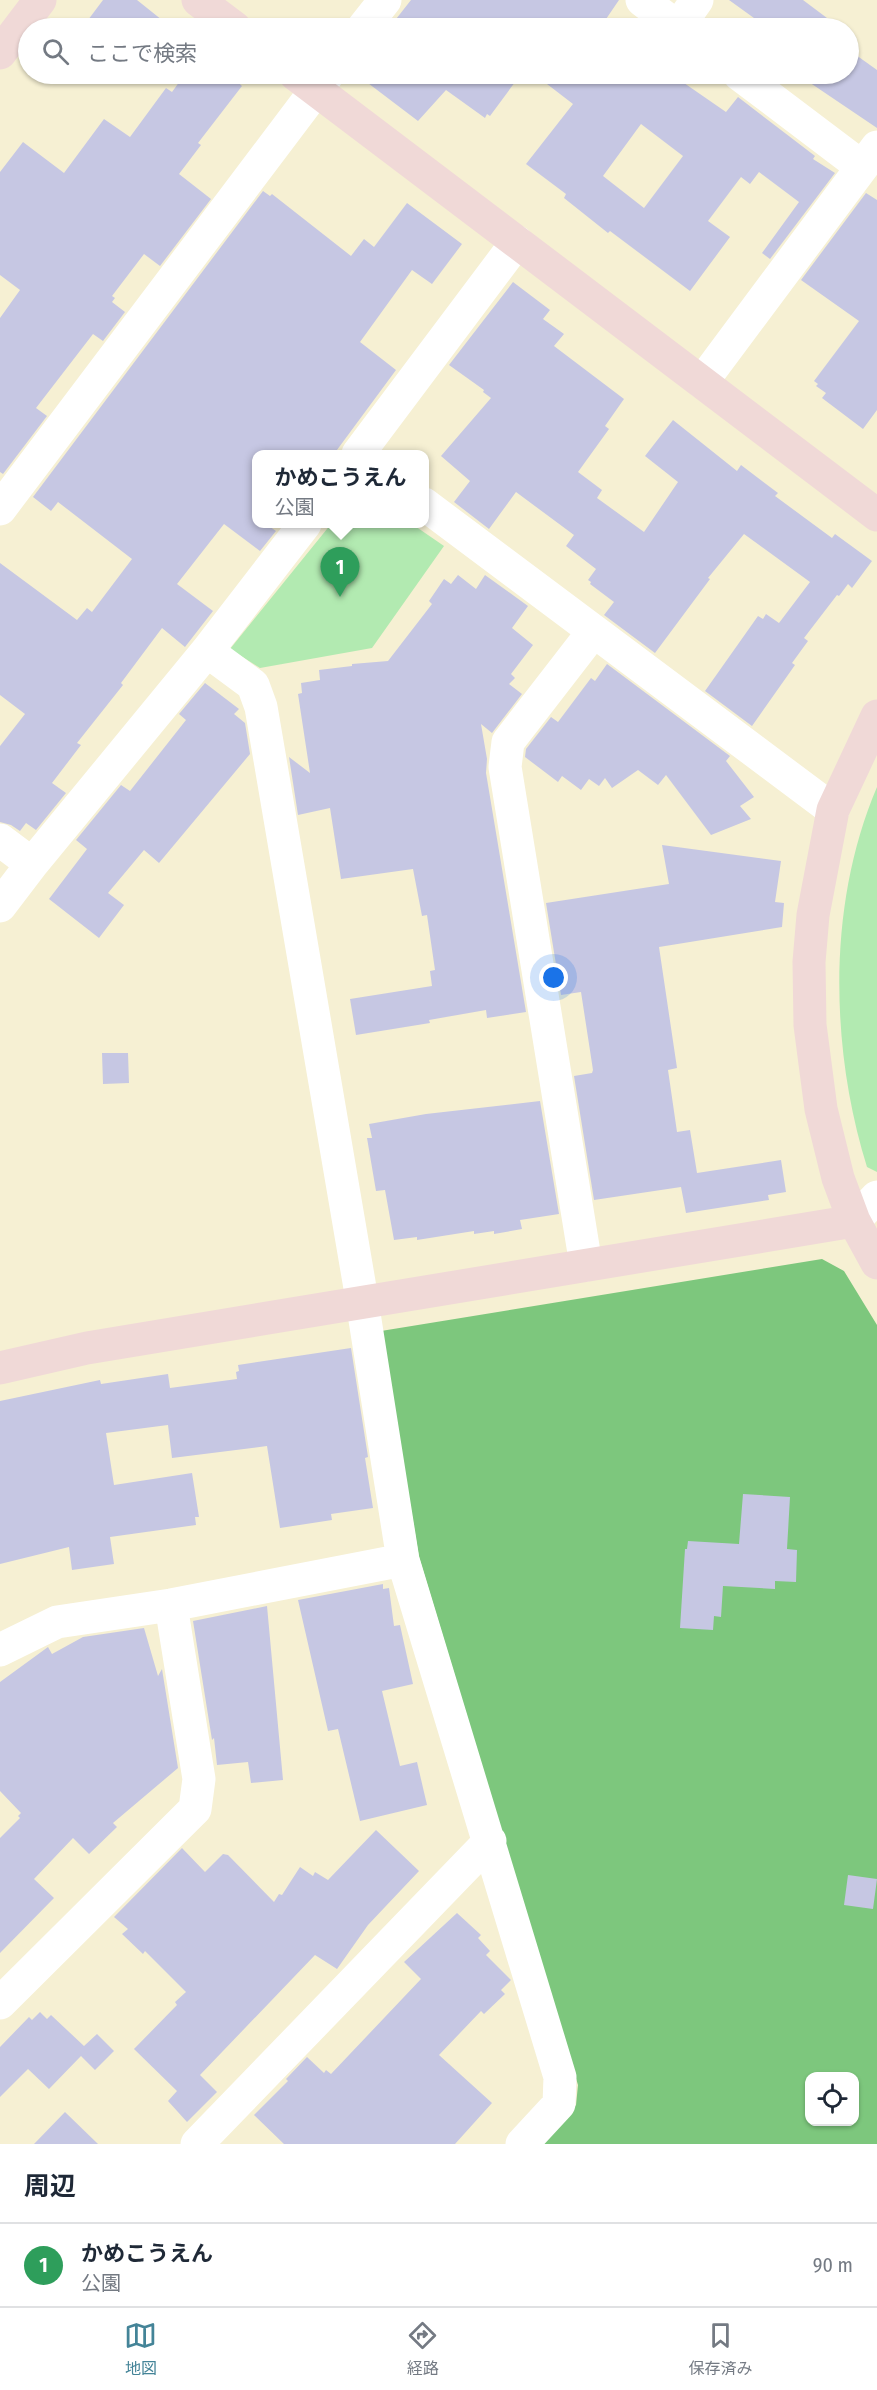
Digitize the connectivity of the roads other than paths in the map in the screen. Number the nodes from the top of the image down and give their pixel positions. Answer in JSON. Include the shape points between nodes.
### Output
{"nodes":[{"id":1,"x":40,"y":0,"type":"edge"},
{"id":2,"x":198,"y":0,"type":"edge"},
{"id":3,"x":385,"y":0,"type":"edge"},
{"id":4,"x":642,"y":0,"type":"edge"},
{"id":5,"x":697,"y":0,"type":"edge"},
{"id":6,"x":26,"y":18,"type":"edge"},
{"id":7,"x":222,"y":18,"type":"edge"},
{"id":8,"x":371,"y":18,"type":"edge"},
{"id":9,"x":666,"y":18,"type":"edge"},
{"id":10,"x":685,"y":18,"type":"edge"},
{"id":11,"x":18,"y":29,"type":"edge"},
{"id":12,"x":0,"y":53,"type":"edge"},
{"id":13,"x":309,"y":84,"type":"edge"},
{"id":14,"x":319,"y":84,"type":"edge"},
{"id":15,"x":755,"y":84,"type":"edge"},
{"id":16,"x":869,"y":157,"type":"edge"},
{"id":17,"x":517,"y":242,"type":"junction"},
{"id":18,"x":702,"y":382,"type":"junction"},
{"id":19,"x":361,"y":450,"type":"edge"},
{"id":20,"x":429,"y":508,"type":"edge"},
{"id":21,"x":0,"y":509,"type":"edge"},
{"id":22,"x":877,"y":515,"type":"edge"},
{"id":23,"x":302,"y":528,"type":"edge"},
{"id":24,"x":593,"y":632,"type":"junction"},
{"id":25,"x":207,"y":651,"type":"junction"},
{"id":26,"x":877,"y":716,"type":"edge"},
{"id":27,"x":833,"y":810,"type":"junction"},
{"id":28,"x":0,"y":840,"type":"edge"},
{"id":29,"x":32,"y":864,"type":"junction"},
{"id":30,"x":0,"y":906,"type":"edge"},
{"id":31,"x":877,"y":1197,"type":"edge"},
{"id":32,"x":854,"y":1221,"type":"junction"},
{"id":33,"x":877,"y":1263,"type":"edge"},
{"id":34,"x":586,"y":1265,"type":"junction"},
{"id":35,"x":362,"y":1302,"type":"junction"},
{"id":36,"x":0,"y":1368,"type":"edge"},
{"id":37,"x":403,"y":1560,"type":"junction"},
{"id":38,"x":171,"y":1605,"type":"junction"},
{"id":39,"x":0,"y":1650,"type":"edge"},
{"id":40,"x":490,"y":1841,"type":"junction"},
{"id":41,"x":0,"y":2003,"type":"edge"},
{"id":42,"x":197,"y":2144,"type":"edge"},
{"id":43,"x":522,"y":2144,"type":"edge"}],
"edges":[{"from":1,"to":6,"type":"street"},
{"from":2,"to":7,"type":"street"},
{"from":3,"to":8,"type":"street"},
{"from":4,"to":9,"type":"street"},
{"from":5,"to":10,"type":"street"},
{"from":11,"to":12,"type":"street"},
{"from":13,"to":21,"type":"street"},
{"from":14,"to":17,"type":"street"},
{"from":15,"to":16,"type":"street"},
{"from":16,"to":18,"type":"street"},
{"from":17,"to":18,"type":"street"},
{"from":17,"to":19,"type":"street"},
{"from":18,"to":22,"type":"street"},
{"from":20,"to":24,"type":"street"},
{"from":23,"to":25,"type":"street"},
{"from":24,"to":27,"type":"street"},
{"from":24,"to":34,"type":"street","via":[[508,742],[505,767]]},
{"from":25,"to":29,"type":"street"},
{"from":25,"to":35,"type":"street","via":[[253,685],[261,707]]},
{"from":26,"to":27,"type":"street"},
{"from":27,"to":32,"type":"street","via":[[813,915],[810,1025],[821,1109],[838,1178]]},
{"from":28,"to":29,"type":"street"},
{"from":29,"to":30,"type":"street"},
{"from":31,"to":32,"type":"street"},
{"from":32,"to":33,"type":"street"},
{"from":32,"to":34,"type":"street"},
{"from":34,"to":35,"type":"street"},
{"from":35,"to":36,"type":"street","via":[[87,1348]]},
{"from":35,"to":37,"type":"street"},
{"from":37,"to":38,"type":"street"},
{"from":37,"to":40,"type":"street"},
{"from":38,"to":39,"type":"street","via":[[57,1622]]},
{"from":38,"to":41,"type":"street","via":[[199,1779],[195,1809]]},
{"from":40,"to":42,"type":"street"},
{"from":40,"to":43,"type":"street","via":[[560,2077],[559,2104]]}]}
